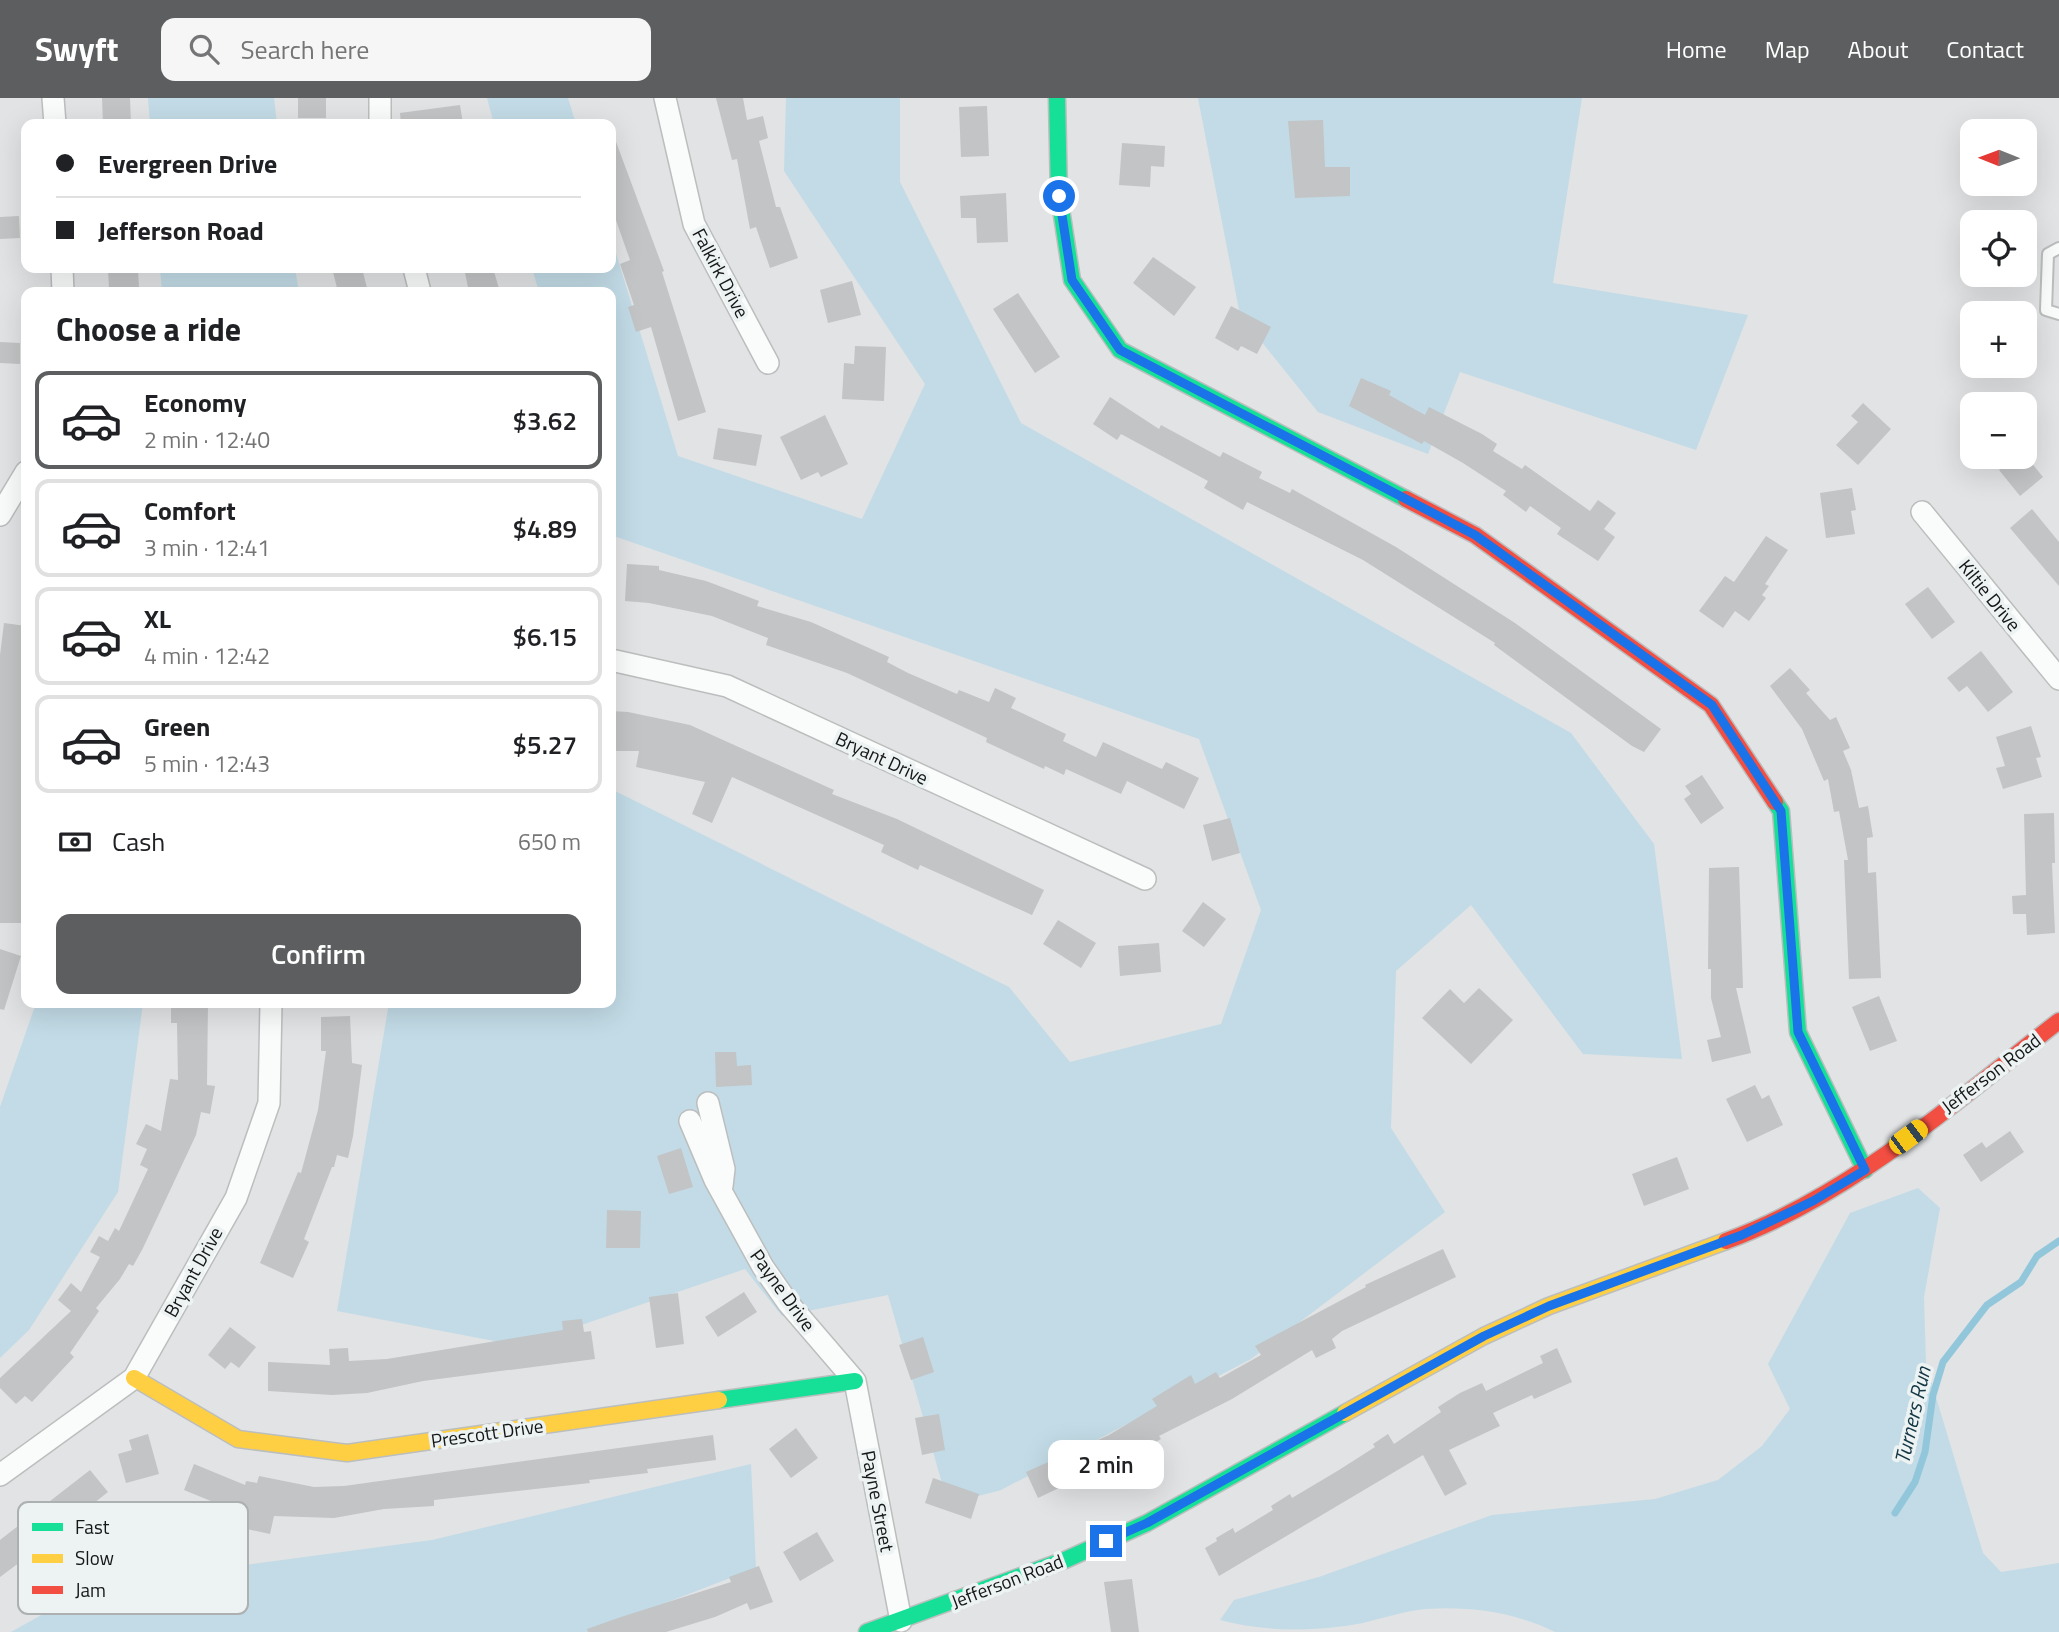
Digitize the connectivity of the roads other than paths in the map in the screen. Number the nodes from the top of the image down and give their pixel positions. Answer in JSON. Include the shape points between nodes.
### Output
{"nodes":[{"id":1,"x":53,"y":98,"type":"edge"},
{"id":2,"x":380,"y":98,"type":"edge"},
{"id":3,"x":666,"y":98,"type":"edge"},
{"id":4,"x":1057,"y":98,"type":"edge"},
{"id":5,"x":55,"y":119,"type":"edge"},
{"id":6,"x":380,"y":119,"type":"edge"},
{"id":7,"x":2059,"y":248,"type":"edge"},
{"id":8,"x":2059,"y":314,"type":"edge"},
{"id":9,"x":768,"y":363,"type":"dead end"},
{"id":10,"x":21,"y":480,"type":"edge"},
{"id":11,"x":1922,"y":512,"type":"dead end"},
{"id":12,"x":0,"y":514,"type":"edge"},
{"id":13,"x":616,"y":661,"type":"edge"},
{"id":14,"x":2059,"y":679,"type":"edge"},
{"id":15,"x":1145,"y":878,"type":"dead end"},
{"id":16,"x":271,"y":1008,"type":"edge"},
{"id":17,"x":2059,"y":1021,"type":"edge"},
{"id":18,"x":708,"y":1103,"type":"dead end"},
{"id":19,"x":690,"y":1121,"type":"dead end"},
{"id":20,"x":1865,"y":1170,"type":"junction"},
{"id":21,"x":721,"y":1192,"type":"junction"},
{"id":22,"x":134,"y":1378,"type":"junction"},
{"id":23,"x":855,"y":1381,"type":"junction"},
{"id":24,"x":0,"y":1475,"type":"edge"},
{"id":25,"x":910,"y":1625,"type":"junction"},
{"id":26,"x":867,"y":1632,"type":"edge"}],
"edges":[{"from":1,"to":5,"type":"street"},
{"from":2,"to":6,"type":"street"},
{"from":3,"to":9,"type":"street","name":"Falkirk Drive","via":[[694,224]]},
{"from":4,"to":20,"type":"street","via":[[1059,196],[1072,280],[1120,350],[1475,535],[1712,705],[1781,811],[1798,1032]]},
{"from":7,"to":8,"type":"lane","via":[[2048,254],[2046,310]]},
{"from":10,"to":12,"type":"street"},
{"from":11,"to":14,"type":"street","name":"Kiltie Drive"},
{"from":13,"to":15,"type":"street","name":"Bryant Drive","via":[[727,686]]},
{"from":16,"to":22,"type":"street","name":"Bryant Drive","via":[[269,1103],[236,1198]]},
{"from":17,"to":20,"type":"street","name":"Jefferson Road"},
{"from":18,"to":21,"type":"street","name":"Payne Drive","via":[[724,1169]]},
{"from":19,"to":21,"type":"street","name":"Payne Drive"},
{"from":20,"to":25,"type":"street","name":"Jefferson Road","via":[[1742,1235],[1549,1306],[1484,1336],[1147,1523]]},
{"from":21,"to":23,"type":"street","name":"Payne Drive","via":[[788,1303]]},
{"from":22,"to":23,"type":"street","name":"Prescott Drive","via":[[238,1439],[347,1453]]},
{"from":22,"to":24,"type":"street","name":"Bryant Drive"},
{"from":23,"to":25,"type":"street","name":"Payne Street"},
{"from":25,"to":26,"type":"street","name":"Jefferson Road"}]}
